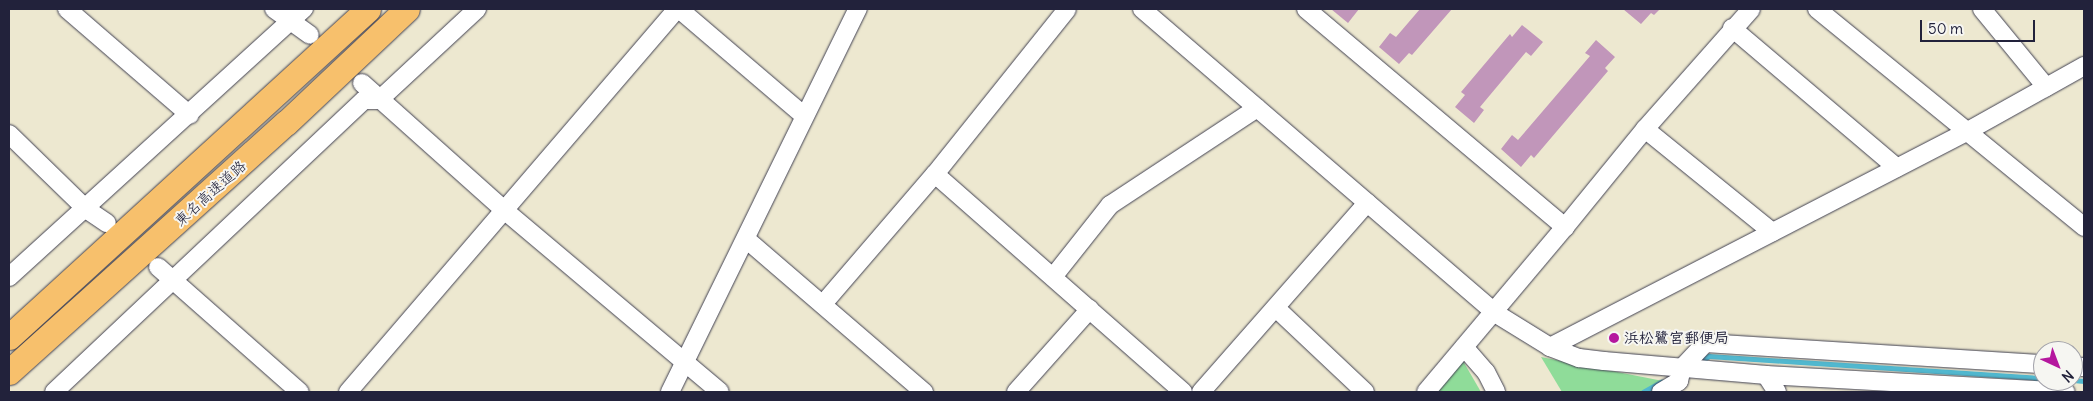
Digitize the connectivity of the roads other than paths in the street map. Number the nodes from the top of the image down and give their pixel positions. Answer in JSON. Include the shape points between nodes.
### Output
{"nodes":[{"id":1,"x":68,"y":9,"type":"edge"},
{"id":2,"x":274,"y":9,"type":"edge"},
{"id":3,"x":304,"y":9,"type":"edge"},
{"id":4,"x":368,"y":9,"type":"edge"},
{"id":5,"x":408,"y":9,"type":"edge"},
{"id":6,"x":477,"y":9,"type":"edge"},
{"id":7,"x":678,"y":9,"type":"edge"},
{"id":8,"x":858,"y":9,"type":"edge"},
{"id":9,"x":1067,"y":9,"type":"edge"},
{"id":10,"x":1142,"y":9,"type":"edge"},
{"id":11,"x":1306,"y":9,"type":"edge"},
{"id":12,"x":1751,"y":9,"type":"edge"},
{"id":13,"x":1816,"y":9,"type":"edge"},
{"id":14,"x":1982,"y":9,"type":"edge"},
{"id":15,"x":290,"y":23,"type":"junction"},
{"id":16,"x":1732,"y":28,"type":"junction"},
{"id":17,"x":310,"y":35,"type":"dead end"},
{"id":18,"x":2084,"y":66,"type":"edge"},
{"id":19,"x":362,"y":83,"type":"dead end"},
{"id":20,"x":2046,"y":88,"type":"junction"},
{"id":21,"x":379,"y":100,"type":"junction"},
{"id":22,"x":1257,"y":108,"type":"junction"},
{"id":23,"x":190,"y":115,"type":"junction"},
{"id":24,"x":803,"y":116,"type":"junction"},
{"id":25,"x":1645,"y":129,"type":"junction"},
{"id":26,"x":1966,"y":132,"type":"junction"},
{"id":27,"x":9,"y":134,"type":"edge"},
{"id":28,"x":1897,"y":168,"type":"junction"},
{"id":29,"x":935,"y":174,"type":"junction"},
{"id":30,"x":1367,"y":204,"type":"junction"},
{"id":31,"x":86,"y":209,"type":"junction"},
{"id":32,"x":504,"y":210,"type":"junction"},
{"id":33,"x":107,"y":223,"type":"dead end"},
{"id":34,"x":1565,"y":227,"type":"junction"},
{"id":35,"x":2084,"y":228,"type":"edge"},
{"id":36,"x":1772,"y":232,"type":"junction"},
{"id":37,"x":746,"y":239,"type":"junction"},
{"id":38,"x":158,"y":267,"type":"dead end"},
{"id":39,"x":9,"y":277,"type":"edge"},
{"id":40,"x":1053,"y":277,"type":"junction"},
{"id":41,"x":171,"y":279,"type":"junction"},
{"id":42,"x":823,"y":304,"type":"junction"},
{"id":43,"x":1090,"y":309,"type":"junction"},
{"id":44,"x":1277,"y":309,"type":"junction"},
{"id":45,"x":1495,"y":313,"type":"junction"},
{"id":46,"x":9,"y":337,"type":"edge"},
{"id":47,"x":1464,"y":347,"type":"junction"},
{"id":48,"x":1550,"y":347,"type":"junction"},
{"id":49,"x":685,"y":363,"type":"junction"},
{"id":50,"x":2033,"y":363,"type":"edge"},
{"id":51,"x":1682,"y":370,"type":"junction"},
{"id":52,"x":9,"y":372,"type":"edge"},
{"id":53,"x":1766,"y":375,"type":"junction"},
{"id":54,"x":1946,"y":389,"type":"edge"},
{"id":55,"x":54,"y":392,"type":"edge"},
{"id":56,"x":300,"y":392,"type":"edge"},
{"id":57,"x":348,"y":392,"type":"edge"},
{"id":58,"x":670,"y":392,"type":"edge"},
{"id":59,"x":720,"y":392,"type":"edge"},
{"id":60,"x":924,"y":392,"type":"edge"},
{"id":61,"x":1016,"y":392,"type":"edge"},
{"id":62,"x":1183,"y":392,"type":"edge"},
{"id":63,"x":1201,"y":392,"type":"edge"},
{"id":64,"x":1365,"y":392,"type":"edge"},
{"id":65,"x":1426,"y":392,"type":"edge"},
{"id":66,"x":1496,"y":392,"type":"edge"},
{"id":67,"x":1661,"y":392,"type":"edge"},
{"id":68,"x":1777,"y":392,"type":"edge"},
{"id":69,"x":2066,"y":392,"type":"edge"}],
"edges":[{"from":1,"to":23,"type":"street"},
{"from":2,"to":15,"type":"street"},
{"from":3,"to":15,"type":"street"},
{"from":4,"to":46,"type":"highway","name":"東名高速道路"},
{"from":5,"to":52,"type":"highway","name":"東名高速道路","via":[[272,137]]},
{"from":6,"to":21,"type":"street"},
{"from":7,"to":24,"type":"street"},
{"from":7,"to":32,"type":"street"},
{"from":8,"to":24,"type":"street"},
{"from":9,"to":29,"type":"street"},
{"from":10,"to":22,"type":"street"},
{"from":11,"to":34,"type":"street"},
{"from":12,"to":16,"type":"street"},
{"from":13,"to":26,"type":"street"},
{"from":14,"to":20,"type":"street"},
{"from":15,"to":17,"type":"street"},
{"from":15,"to":23,"type":"street"},
{"from":16,"to":25,"type":"street"},
{"from":16,"to":28,"type":"street"},
{"from":18,"to":20,"type":"street"},
{"from":19,"to":21,"type":"street"},
{"from":20,"to":26,"type":"street"},
{"from":21,"to":32,"type":"street"},
{"from":21,"to":41,"type":"street","via":[[364,100]]},
{"from":22,"to":30,"type":"street"},
{"from":22,"to":40,"type":"street","via":[[1110,205]]},
{"from":23,"to":31,"type":"street"},
{"from":24,"to":37,"type":"street"},
{"from":25,"to":34,"type":"street"},
{"from":25,"to":36,"type":"street"},
{"from":26,"to":28,"type":"street"},
{"from":26,"to":35,"type":"street"},
{"from":27,"to":31,"type":"street"},
{"from":28,"to":36,"type":"street"},
{"from":29,"to":40,"type":"street"},
{"from":29,"to":42,"type":"street"},
{"from":30,"to":44,"type":"street"},
{"from":30,"to":45,"type":"street"},
{"from":31,"to":33,"type":"street"},
{"from":31,"to":39,"type":"street"},
{"from":32,"to":49,"type":"street"},
{"from":32,"to":57,"type":"street"},
{"from":34,"to":45,"type":"street"},
{"from":36,"to":48,"type":"street"},
{"from":37,"to":42,"type":"street"},
{"from":37,"to":49,"type":"street"},
{"from":38,"to":41,"type":"street"},
{"from":40,"to":43,"type":"street"},
{"from":41,"to":55,"type":"street"},
{"from":41,"to":56,"type":"street"},
{"from":42,"to":60,"type":"street"},
{"from":43,"to":61,"type":"street"},
{"from":43,"to":62,"type":"street"},
{"from":44,"to":63,"type":"street"},
{"from":44,"to":64,"type":"street"},
{"from":45,"to":47,"type":"street"},
{"from":45,"to":48,"type":"street"},
{"from":47,"to":65,"type":"street"},
{"from":47,"to":66,"type":"street","via":[[1486,372]]},
{"from":48,"to":51,"type":"street","via":[[1579,358]]},
{"from":49,"to":58,"type":"street"},
{"from":49,"to":59,"type":"street"},
{"from":50,"to":51,"type":"street","via":[[1705,343]]},
{"from":51,"to":53,"type":"street"},
{"from":51,"to":67,"type":"street"},
{"from":53,"to":54,"type":"street"},
{"from":53,"to":68,"type":"street"},
{"from":54,"to":69,"type":"street"}]}
